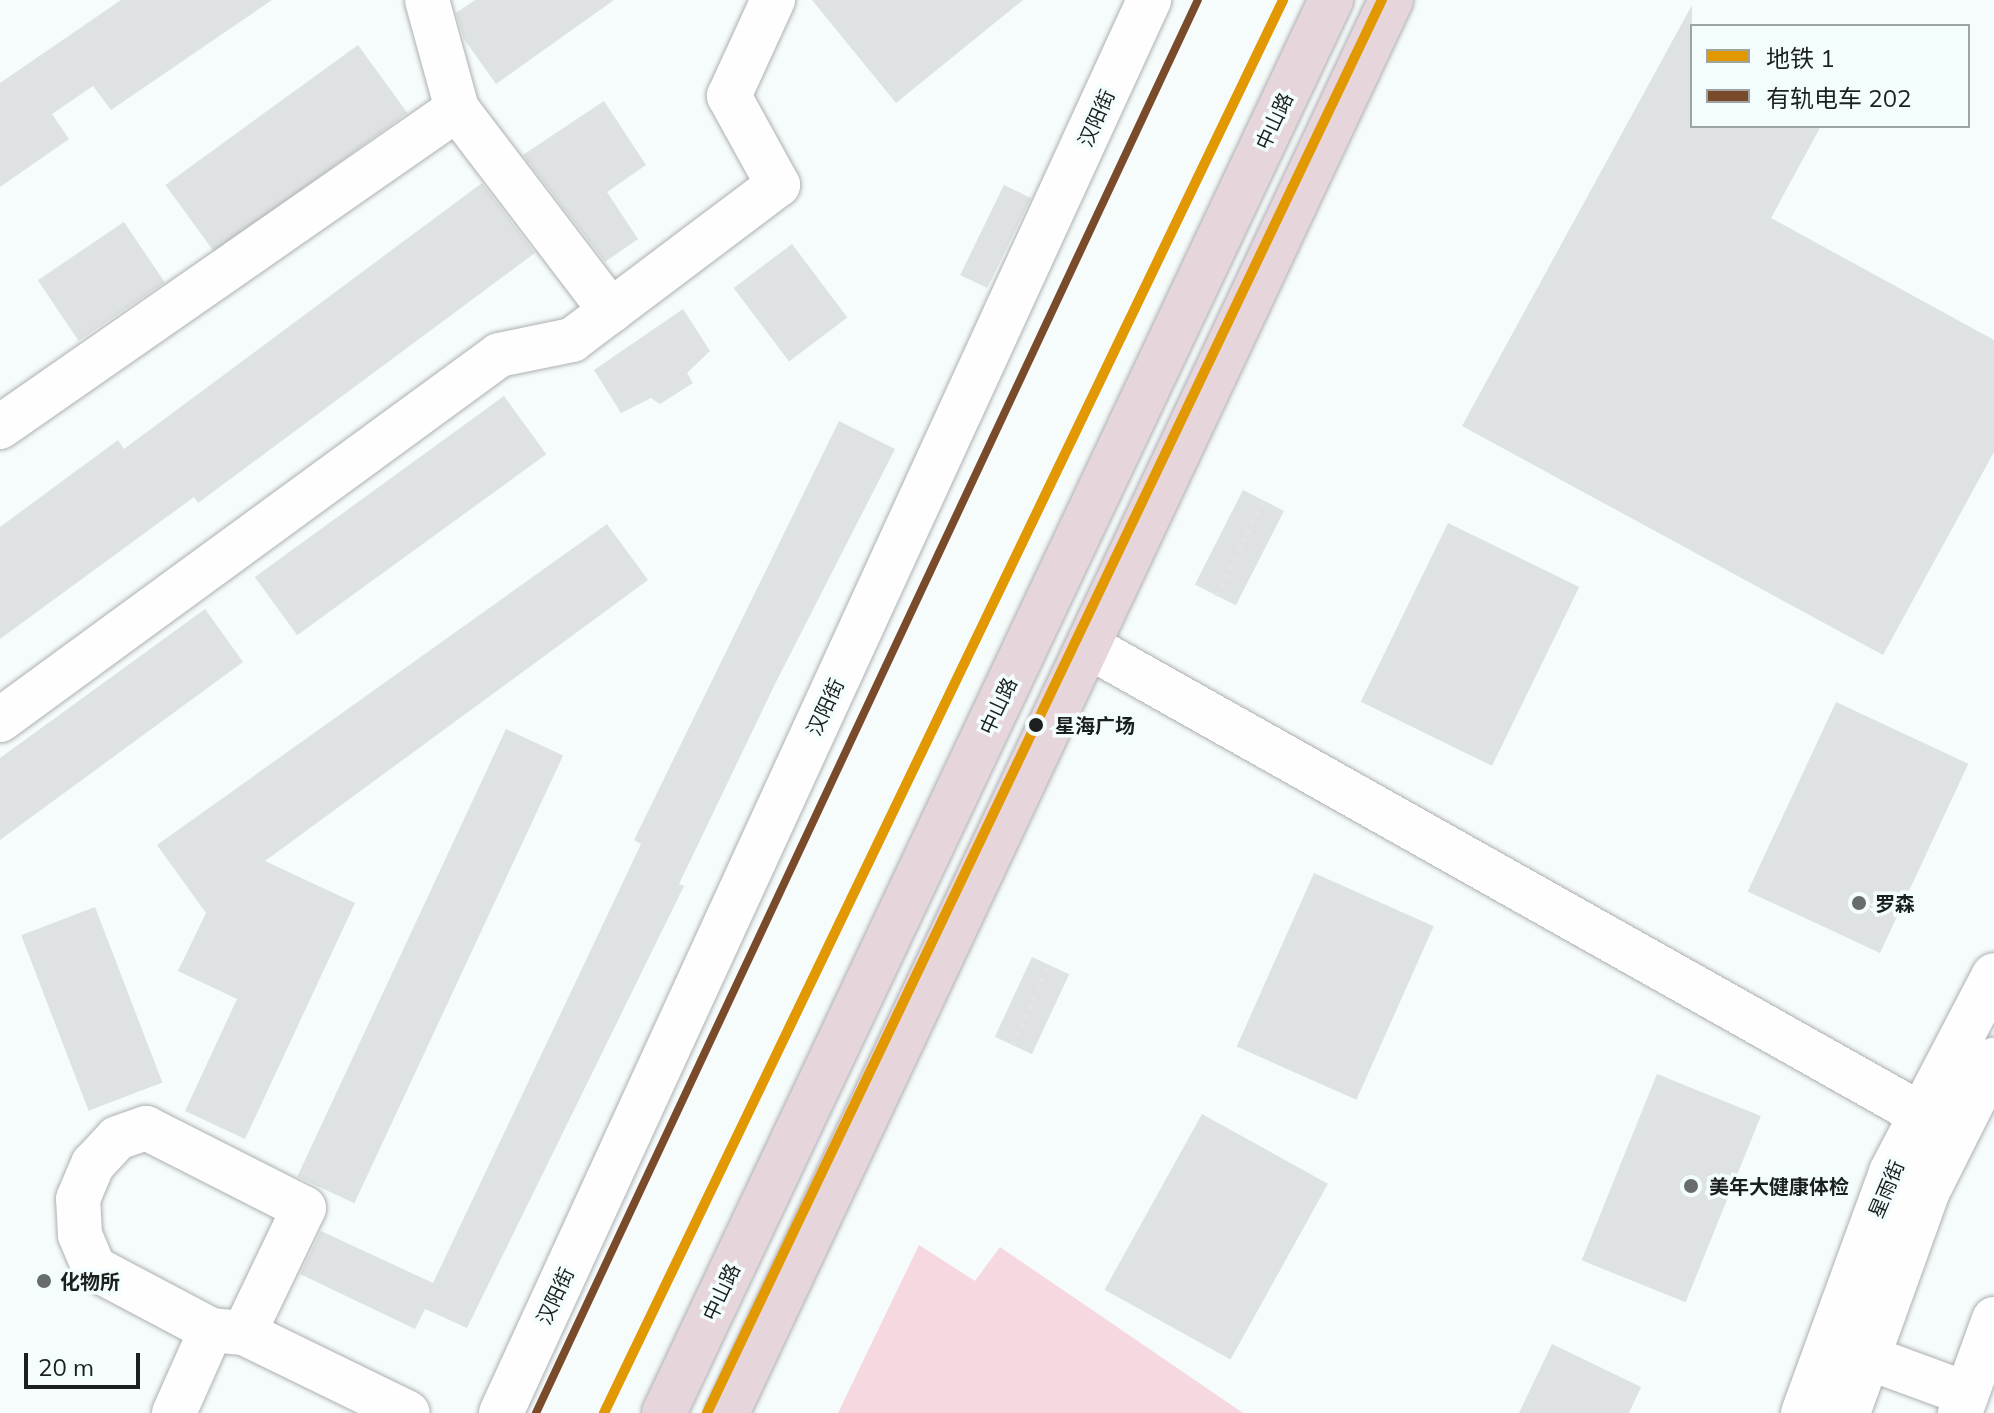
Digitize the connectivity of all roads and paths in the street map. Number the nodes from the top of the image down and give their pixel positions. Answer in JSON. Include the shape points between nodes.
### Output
{"nodes":[{"id":1,"x":427,"y":0,"type":"edge"},
{"id":2,"x":773,"y":0,"type":"edge"},
{"id":3,"x":1149,"y":0,"type":"edge"},
{"id":4,"x":1331,"y":0,"type":"edge"},
{"id":5,"x":1391,"y":0,"type":"edge"},
{"id":6,"x":457,"y":109,"type":"junction"},
{"id":7,"x":611,"y":311,"type":"junction"},
{"id":8,"x":0,"y":427,"type":"edge"},
{"id":9,"x":1263,"y":501,"type":"dead end"},
{"id":10,"x":1217,"y":596,"type":"dead end"},
{"id":11,"x":1088,"y":646,"type":"junction"},
{"id":12,"x":0,"y":720,"type":"edge"},
{"id":13,"x":1049,"y":965,"type":"dead end"},
{"id":14,"x":1994,"y":975,"type":"edge"},
{"id":15,"x":1013,"y":1045,"type":"dead end"},
{"id":16,"x":1994,"y":1060,"type":"edge"},
{"id":17,"x":1938,"y":1124,"type":"junction"},
{"id":18,"x":1994,"y":1319,"type":"edge"},
{"id":19,"x":228,"y":1332,"type":"junction"},
{"id":20,"x":1844,"y":1373,"type":"edge"},
{"id":21,"x":1958,"y":1407,"type":"edge"},
{"id":22,"x":174,"y":1413,"type":"edge"},
{"id":23,"x":408,"y":1413,"type":"edge"},
{"id":24,"x":501,"y":1413,"type":"edge"},
{"id":25,"x":664,"y":1413,"type":"edge"},
{"id":26,"x":727,"y":1413,"type":"edge"},
{"id":27,"x":1803,"y":1413,"type":"edge"}],
"edges":[{"from":1,"to":6,"type":"street"},
{"from":2,"to":7,"type":"street","via":[[729,96],[778,185]]},
{"from":3,"to":24,"type":"street","name":"汉阳街"},
{"from":4,"to":25,"type":"highway","name":"中山路"},
{"from":5,"to":11,"type":"highway"},
{"from":6,"to":7,"type":"street"},
{"from":6,"to":8,"type":"street"},
{"from":7,"to":12,"type":"street","via":[[572,340],[499,355]]},
{"from":9,"to":10,"type":"path"},
{"from":11,"to":17,"type":"street"},
{"from":11,"to":26,"type":"highway"},
{"from":13,"to":15,"type":"path"},
{"from":14,"to":17,"type":"street","name":"星雨街"},
{"from":16,"to":17,"type":"street","name":"星雨街"},
{"from":17,"to":20,"type":"street","name":"星雨街","via":[[1928,1191]]},
{"from":18,"to":21,"type":"street"},
{"from":19,"to":19,"type":"street","via":[[304,1208],[146,1128],[117,1138],[93,1164],[78,1199],[80,1235],[94,1268]]},
{"from":19,"to":22,"type":"street"},
{"from":19,"to":23,"type":"street"},
{"from":20,"to":21,"type":"street"},
{"from":20,"to":27,"type":"street","name":"星雨街"}]}
